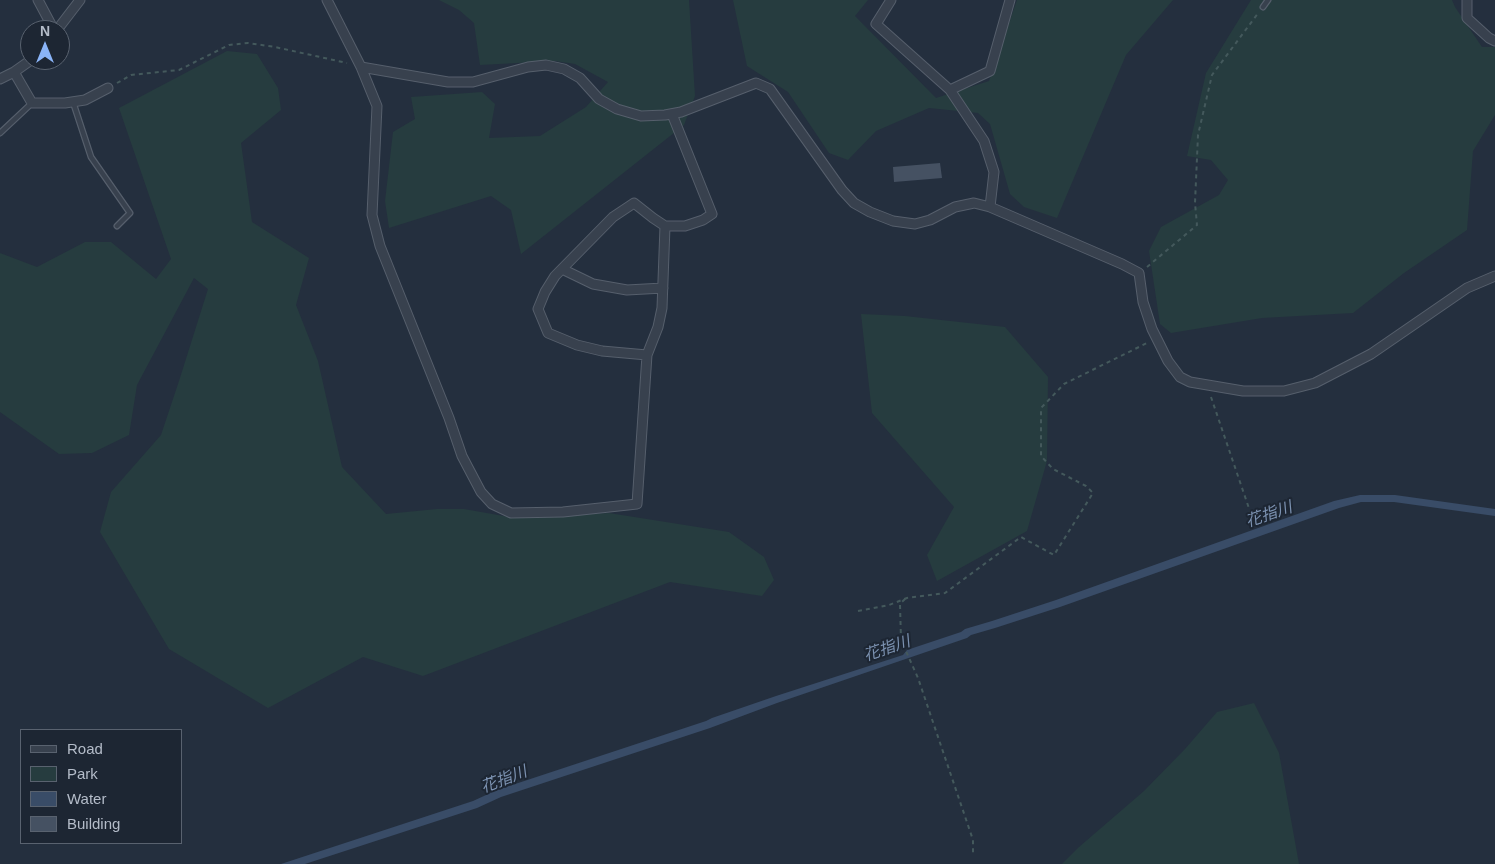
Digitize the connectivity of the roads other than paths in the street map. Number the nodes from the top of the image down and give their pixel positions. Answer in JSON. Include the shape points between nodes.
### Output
{"nodes":[{"id":1,"x":38,"y":0,"type":"edge"},
{"id":2,"x":80,"y":0,"type":"edge"},
{"id":3,"x":328,"y":0,"type":"edge"},
{"id":4,"x":891,"y":0,"type":"edge"},
{"id":5,"x":1010,"y":0,"type":"edge"},
{"id":6,"x":1268,"y":0,"type":"edge"},
{"id":7,"x":1467,"y":0,"type":"edge"},
{"id":8,"x":1263,"y":7,"type":"road end"},
{"id":9,"x":50,"y":20,"type":"edge"},
{"id":10,"x":64,"y":20,"type":"edge"},
{"id":11,"x":1495,"y":41,"type":"edge"},
{"id":12,"x":361,"y":67,"type":"junction"},
{"id":13,"x":20,"y":68,"type":"edge"},
{"id":14,"x":14,"y":72,"type":"junction"},
{"id":15,"x":0,"y":79,"type":"edge"},
{"id":16,"x":108,"y":88,"type":"road end"},
{"id":17,"x":950,"y":90,"type":"junction"},
{"id":18,"x":73,"y":102,"type":"junction"},
{"id":19,"x":32,"y":103,"type":"junction"},
{"id":20,"x":672,"y":114,"type":"junction"},
{"id":21,"x":0,"y":133,"type":"edge"},
{"id":22,"x":990,"y":207,"type":"junction"},
{"id":23,"x":117,"y":226,"type":"dead end"},
{"id":24,"x":665,"y":226,"type":"junction"},
{"id":25,"x":562,"y":269,"type":"junction"},
{"id":26,"x":1495,"y":276,"type":"edge"},
{"id":27,"x":663,"y":288,"type":"junction"},
{"id":28,"x":647,"y":355,"type":"junction"}],
"edges":[{"from":1,"to":9,"type":"street"},
{"from":2,"to":10,"type":"street"},
{"from":3,"to":12,"type":"street"},
{"from":4,"to":17,"type":"street","via":[[876,24]]},
{"from":5,"to":17,"type":"street","via":[[990,71]]},
{"from":6,"to":8,"type":"lane"},
{"from":7,"to":11,"type":"street","via":[[1467,18]]},
{"from":12,"to":20,"type":"street","via":[[448,82],[473,82],[546,65],[564,69],[580,78],[599,99],[617,109],[641,116]]},
{"from":12,"to":28,"type":"street","via":[[377,106],[372,215],[380,246],[462,456],[481,492],[492,504],[511,513],[563,512],[638,504]]},
{"from":13,"to":14,"type":"street"},
{"from":14,"to":15,"type":"street"},
{"from":14,"to":19,"type":"street"},
{"from":16,"to":18,"type":"street","via":[[86,100]]},
{"from":17,"to":22,"type":"street","via":[[984,141],[994,172]]},
{"from":18,"to":19,"type":"street"},
{"from":18,"to":23,"type":"lane","via":[[91,157],[130,213]]},
{"from":19,"to":21,"type":"lane"},
{"from":20,"to":22,"type":"street","via":[[756,83],[770,89],[842,190],[854,203],[870,212],[893,221],[915,224],[955,207],[974,203]]},
{"from":20,"to":24,"type":"street","via":[[712,214],[686,226]]},
{"from":22,"to":26,"type":"street","via":[[1139,273],[1143,302],[1152,329],[1180,377],[1190,382],[1242,391],[1284,391],[1314,384],[1372,354],[1467,288]]},
{"from":24,"to":25,"type":"street","via":[[634,203],[613,217]]},
{"from":24,"to":27,"type":"street"},
{"from":25,"to":27,"type":"street","via":[[593,284],[627,290]]},
{"from":25,"to":28,"type":"street","via":[[545,292],[538,309],[548,333],[602,351]]},
{"from":27,"to":28,"type":"street","via":[[658,327]]}]}
